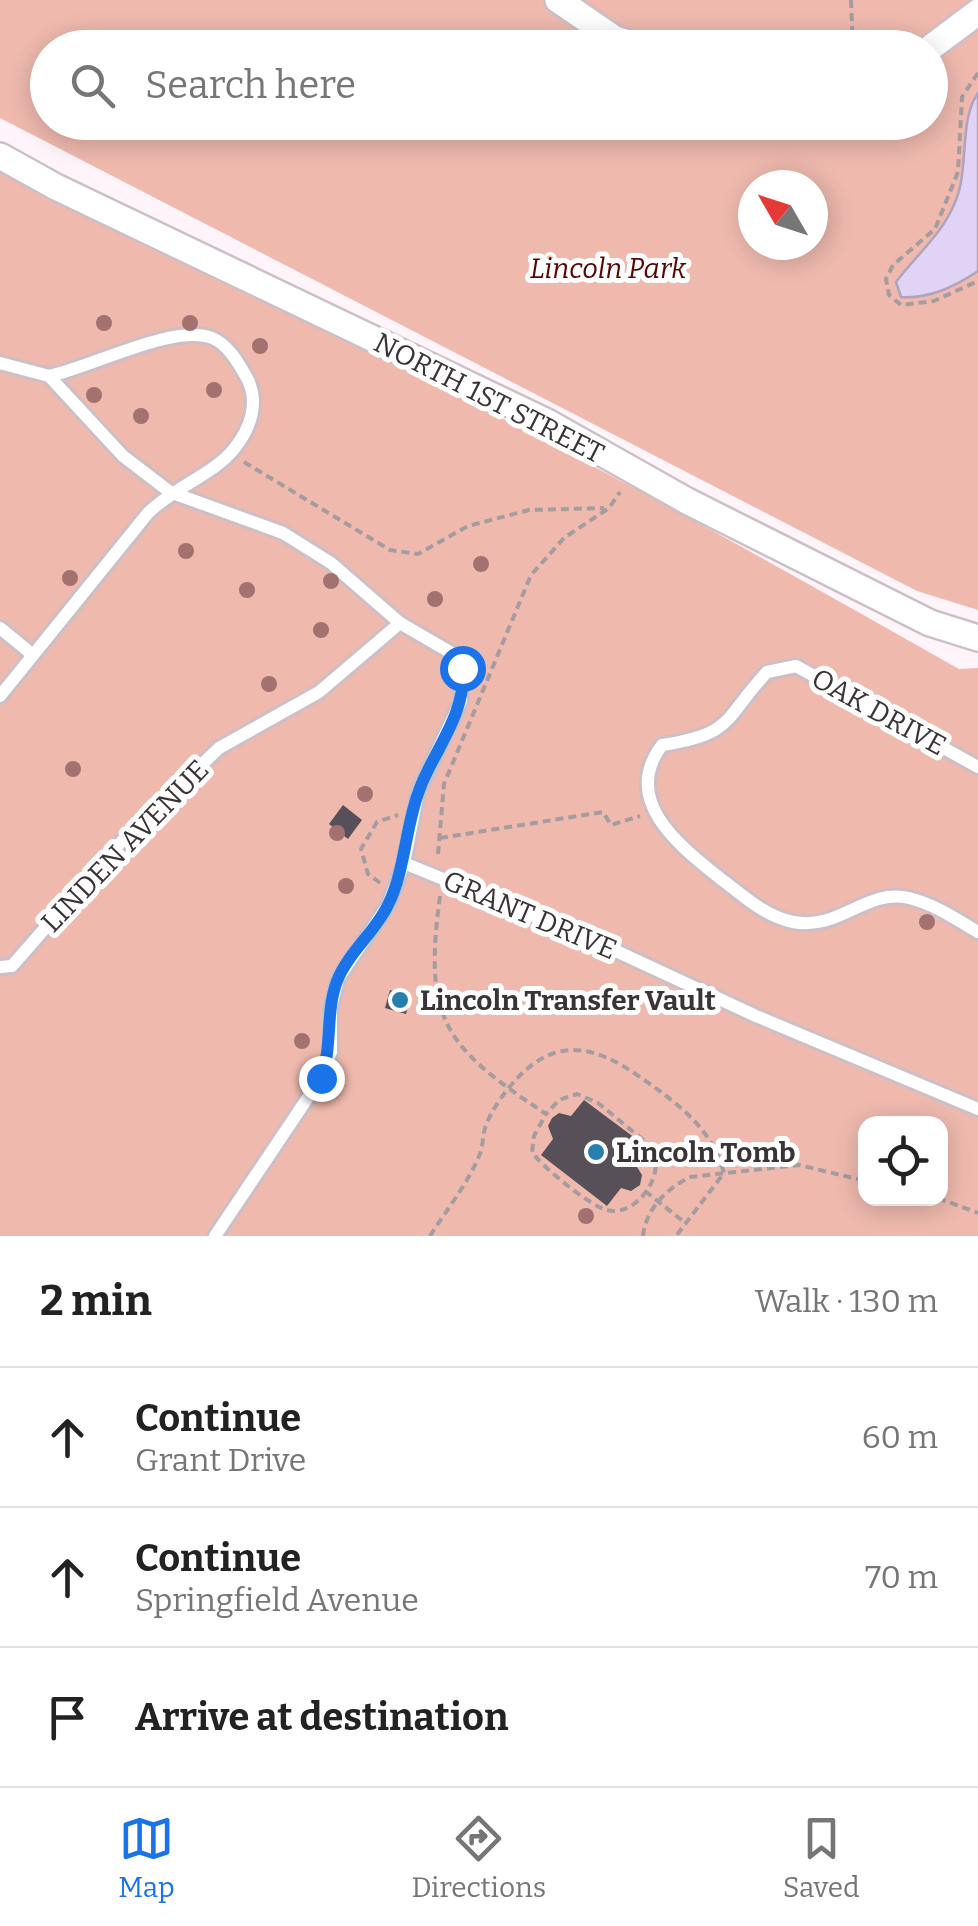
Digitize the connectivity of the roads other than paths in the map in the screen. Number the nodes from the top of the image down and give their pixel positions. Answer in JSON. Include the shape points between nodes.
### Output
{"nodes":[{"id":1,"x":558,"y":0,"type":"edge"},
{"id":2,"x":978,"y":12,"type":"edge"},
{"id":3,"x":603,"y":30,"type":"edge"},
{"id":4,"x":948,"y":34,"type":"edge"},
{"id":5,"x":0,"y":156,"type":"edge"},
{"id":6,"x":0,"y":363,"type":"edge"},
{"id":7,"x":49,"y":376,"type":"junction"},
{"id":8,"x":170,"y":492,"type":"junction"},
{"id":9,"x":400,"y":622,"type":"junction"},
{"id":10,"x":0,"y":628,"type":"edge"},
{"id":11,"x":978,"y":638,"type":"edge"},
{"id":12,"x":33,"y":656,"type":"junction"},
{"id":13,"x":0,"y":696,"type":"edge"},
{"id":14,"x":978,"y":768,"type":"edge"},
{"id":15,"x":404,"y":863,"type":"junction"},
{"id":16,"x":978,"y":932,"type":"edge"},
{"id":17,"x":0,"y":966,"type":"edge"},
{"id":18,"x":978,"y":1109,"type":"edge"},
{"id":19,"x":215,"y":1236,"type":"edge"}],
"edges":[{"from":1,"to":3,"type":"street"},
{"from":2,"to":4,"type":"street"},
{"from":5,"to":11,"type":"street","name":"NORTH 1ST STREET","via":[[547,422],[930,623]]},
{"from":6,"to":7,"type":"lane"},
{"from":7,"to":8,"type":"lane","via":[[123,456]]},
{"from":7,"to":8,"type":"lane","via":[[164,340],[212,338],[228,349],[253,397],[248,430],[231,453]]},
{"from":8,"to":9,"type":"lane","via":[[283,533],[331,563]]},
{"from":8,"to":12,"type":"lane"},
{"from":9,"to":15,"type":"lane","via":[[455,656],[464,683],[418,792]]},
{"from":9,"to":17,"type":"lane","name":"LINDEN AVENUE","via":[[319,692],[220,748],[114,849],[12,966]]},
{"from":10,"to":12,"type":"lane"},
{"from":12,"to":13,"type":"lane"},
{"from":14,"to":16,"type":"lane","name":"OAK DRIVE","via":[[796,666],[767,672],[722,728],[662,744],[646,778],[669,838],[778,918],[824,924],[868,902],[906,897]]},
{"from":15,"to":18,"type":"lane","name":"GRANT DRIVE"},
{"from":15,"to":19,"type":"lane","via":[[388,905],[338,979],[331,1052],[321,1078]]}]}
